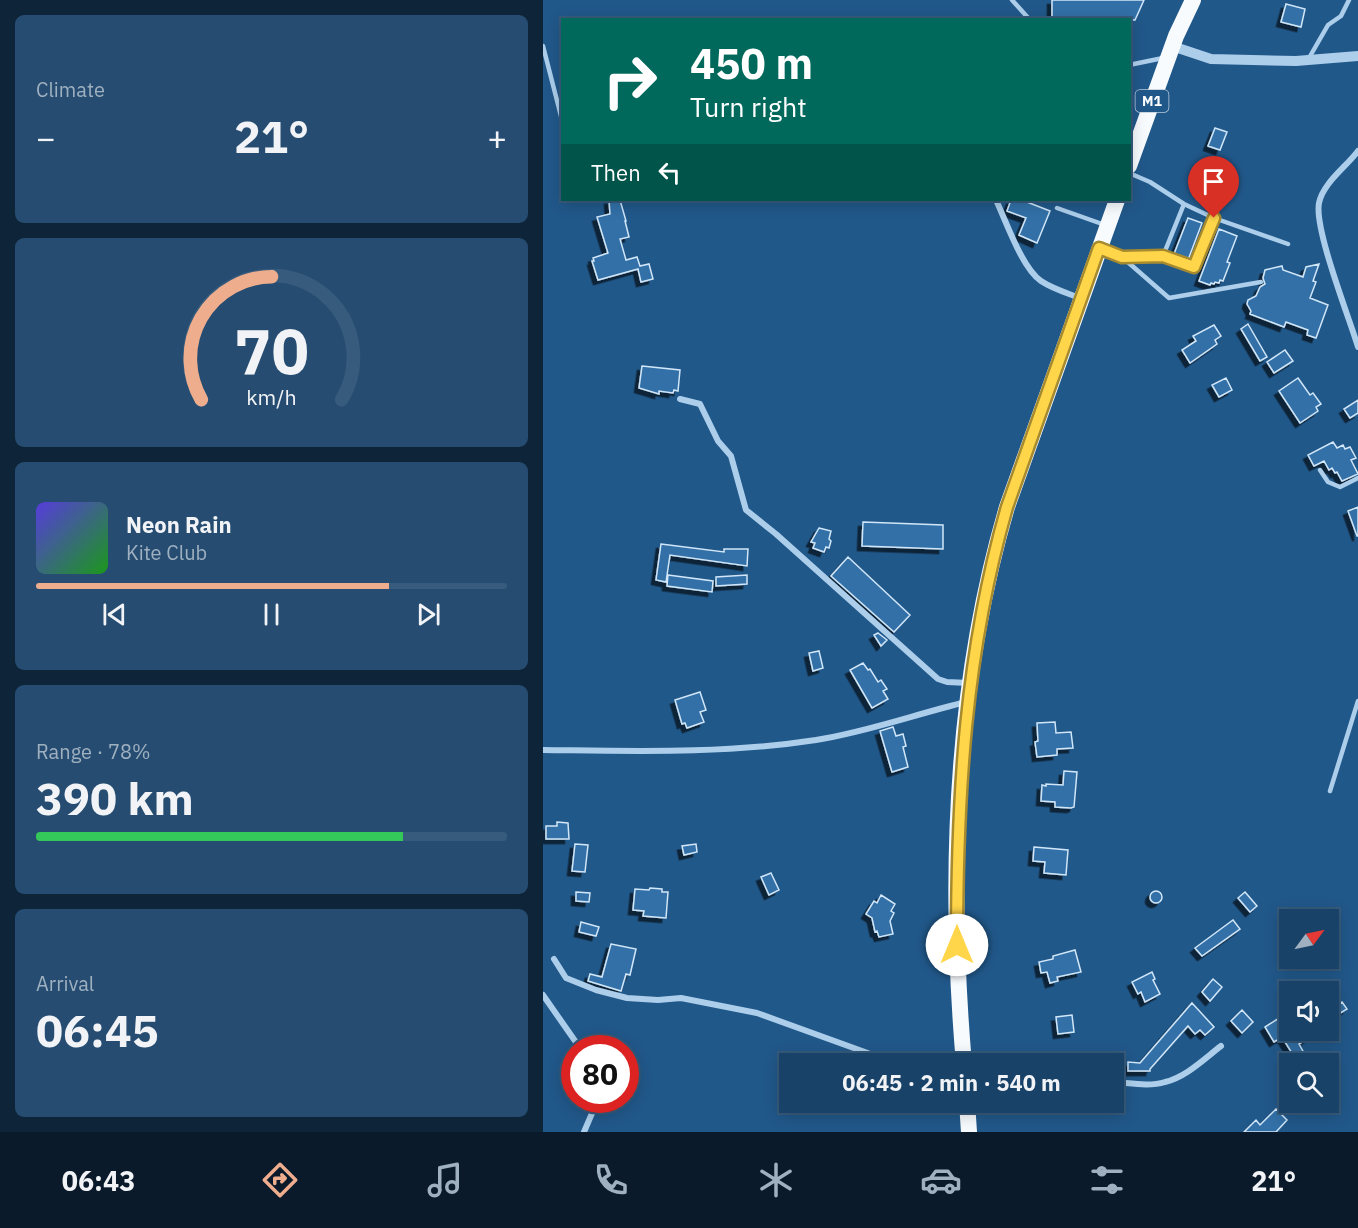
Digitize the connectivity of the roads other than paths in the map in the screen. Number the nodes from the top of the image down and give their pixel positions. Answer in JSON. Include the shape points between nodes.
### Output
{"nodes":[{"id":1,"x":1012,"y":0,"type":"edge"},
{"id":2,"x":1186,"y":0,"type":"edge"},
{"id":3,"x":1193,"y":0,"type":"edge"},
{"id":4,"x":1349,"y":0,"type":"edge"},
{"id":5,"x":1029,"y":18,"type":"edge"},
{"id":6,"x":543,"y":46,"type":"edge"},
{"id":7,"x":1172,"y":47,"type":"junction"},
{"id":8,"x":1358,"y":56,"type":"edge"},
{"id":9,"x":1308,"y":60,"type":"junction"},
{"id":10,"x":1131,"y":64,"type":"edge"},
{"id":11,"x":561,"y":116,"type":"edge"},
{"id":12,"x":1132,"y":148,"type":"edge"},
{"id":13,"x":1358,"y":151,"type":"edge"},
{"id":14,"x":1131,"y":174,"type":"edge"},
{"id":15,"x":996,"y":201,"type":"edge"},
{"id":16,"x":1117,"y":201,"type":"edge"},
{"id":17,"x":1184,"y":204,"type":"junction"},
{"id":18,"x":1057,"y":208,"type":"dead end"},
{"id":19,"x":1214,"y":218,"type":"junction"},
{"id":20,"x":1107,"y":226,"type":"junction"},
{"id":21,"x":1288,"y":244,"type":"dead end"},
{"id":22,"x":1099,"y":248,"type":"junction"},
{"id":23,"x":1163,"y":256,"type":"junction"},
{"id":24,"x":1122,"y":257,"type":"junction"},
{"id":25,"x":1261,"y":282,"type":"dead end"},
{"id":26,"x":1081,"y":298,"type":"junction"},
{"id":27,"x":1358,"y":347,"type":"edge"},
{"id":28,"x":680,"y":399,"type":"dead end"},
{"id":29,"x":1320,"y":470,"type":"dead end"},
{"id":30,"x":1358,"y":478,"type":"edge"},
{"id":31,"x":970,"y":683,"type":"junction"},
{"id":32,"x":1358,"y":701,"type":"edge"},
{"id":33,"x":967,"y":702,"type":"junction"},
{"id":34,"x":543,"y":750,"type":"edge"},
{"id":35,"x":1330,"y":791,"type":"dead end"},
{"id":36,"x":554,"y":959,"type":"dead end"},
{"id":37,"x":543,"y":995,"type":"edge"},
{"id":38,"x":571,"y":1035,"type":"edge"},
{"id":39,"x":1221,"y":1046,"type":"dead end"},
{"id":40,"x":868,"y":1053,"type":"edge"},
{"id":41,"x":963,"y":1053,"type":"edge"},
{"id":42,"x":1124,"y":1083,"type":"edge"},
{"id":43,"x":592,"y":1113,"type":"edge"},
{"id":44,"x":968,"y":1113,"type":"edge"},
{"id":45,"x":584,"y":1132,"type":"edge"},
{"id":46,"x":969,"y":1132,"type":"edge"}],
"edges":[{"from":1,"to":5,"type":"lane"},
{"from":2,"to":7,"type":"highway","number":"M1"},
{"from":3,"to":7,"type":"highway","number":"M1"},
{"from":4,"to":9,"type":"lane","via":[[1341,16],[1328,25]]},
{"from":6,"to":11,"type":"lane"},
{"from":7,"to":9,"type":"street","via":[[1211,59]]},
{"from":7,"to":10,"type":"lane"},
{"from":7,"to":12,"type":"highway","number":"M1"},
{"from":8,"to":9,"type":"street"},
{"from":13,"to":27,"type":"street","via":[[1319,202],[1327,251]]},
{"from":14,"to":17,"type":"lane"},
{"from":15,"to":26,"type":"street","via":[[1035,276],[1051,287]]},
{"from":16,"to":20,"type":"highway"},
{"from":17,"to":19,"type":"lane"},
{"from":17,"to":23,"type":"lane"},
{"from":18,"to":20,"type":"lane"},
{"from":19,"to":21,"type":"lane"},
{"from":19,"to":23,"type":"lane","via":[[1194,267]]},
{"from":20,"to":22,"type":"highway"},
{"from":22,"to":24,"type":"lane"},
{"from":22,"to":26,"type":"highway"},
{"from":23,"to":24,"type":"lane"},
{"from":24,"to":25,"type":"lane","via":[[1169,298]]},
{"from":26,"to":31,"type":"highway","via":[[1002,524]]},
{"from":28,"to":31,"type":"street","via":[[700,404],[718,441],[731,456],[746,510],[938,679]]},
{"from":29,"to":30,"type":"lane","via":[[1328,482],[1340,487]]},
{"from":31,"to":33,"type":"highway"},
{"from":32,"to":35,"type":"lane"},
{"from":33,"to":34,"type":"street","via":[[818,740],[761,747]]},
{"from":33,"to":41,"type":"highway","via":[[956,866]]},
{"from":36,"to":40,"type":"street","via":[[566,978],[596,990],[627,998],[681,998],[757,1013]]},
{"from":37,"to":38,"type":"street"},
{"from":39,"to":42,"type":"street","via":[[1182,1075],[1164,1082]]},
{"from":43,"to":45,"type":"street"},
{"from":44,"to":46,"type":"highway"}]}
